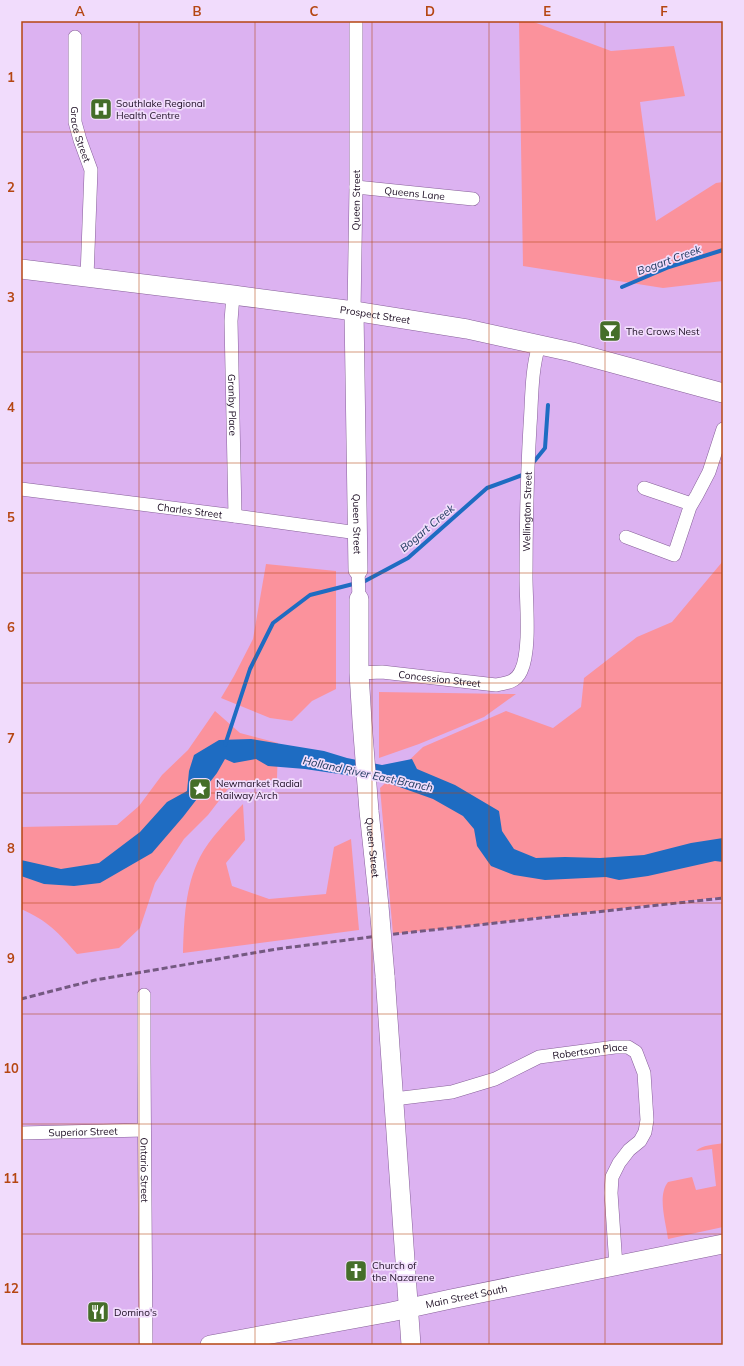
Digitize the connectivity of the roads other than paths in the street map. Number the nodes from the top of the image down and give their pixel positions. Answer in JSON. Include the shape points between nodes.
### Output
{"nodes":[{"id":1,"x":356,"y":21,"type":"edge"},
{"id":2,"x":75,"y":37,"type":"dead end"},
{"id":3,"x":356,"y":187,"type":"junction"},
{"id":4,"x":473,"y":199,"type":"dead end"},
{"id":5,"x":21,"y":269,"type":"edge"},
{"id":6,"x":87,"y":277,"type":"junction"},
{"id":7,"x":233,"y":295,"type":"junction"},
{"id":8,"x":354,"y":311,"type":"junction"},
{"id":9,"x":540,"y":345,"type":"junction"},
{"id":10,"x":723,"y":393,"type":"edge"},
{"id":11,"x":723,"y":429,"type":"edge"},
{"id":12,"x":644,"y":488,"type":"dead end"},
{"id":13,"x":21,"y":489,"type":"edge"},
{"id":14,"x":691,"y":504,"type":"junction"},
{"id":15,"x":235,"y":516,"type":"junction"},
{"id":16,"x":358,"y":533,"type":"junction"},
{"id":17,"x":626,"y":537,"type":"dead end"},
{"id":18,"x":358,"y":570,"type":"joint"},
{"id":19,"x":359,"y":599,"type":"joint"},
{"id":20,"x":359,"y":673,"type":"junction"},
{"id":21,"x":517,"y":677,"type":"joint"},
{"id":22,"x":144,"y":995,"type":"dead end"},
{"id":23,"x":394,"y":1099,"type":"junction"},
{"id":24,"x":144,"y":1130,"type":"junction"},
{"id":25,"x":21,"y":1133,"type":"edge"},
{"id":26,"x":723,"y":1244,"type":"edge"},
{"id":27,"x":616,"y":1266,"type":"junction"},
{"id":28,"x":407,"y":1308,"type":"junction"},
{"id":29,"x":146,"y":1345,"type":"edge"},
{"id":30,"x":210,"y":1345,"type":"edge"},
{"id":31,"x":411,"y":1345,"type":"edge"}],
"edges":[{"from":1,"to":3,"type":"street","name":"Queen Street"},
{"from":2,"to":6,"type":"street","name":"Grace Street","via":[[75,122],[91,170]]},
{"from":3,"to":4,"type":"street","name":"Queens Lane"},
{"from":3,"to":8,"type":"street","name":"Queen Street"},
{"from":5,"to":6,"type":"main road","name":"Prospect Street"},
{"from":6,"to":7,"type":"main road","name":"Prospect Street"},
{"from":7,"to":8,"type":"main road","name":"Prospect Street"},
{"from":7,"to":15,"type":"street","name":"Granby Place","via":[[231,321]]},
{"from":8,"to":9,"type":"main road","name":"Prospect Street","via":[[468,329]]},
{"from":8,"to":16,"type":"main road","name":"Queen Street"},
{"from":9,"to":10,"type":"main road","name":"Prospect Street"},
{"from":9,"to":21,"type":"street","name":"Wellington Street","via":[[533,372],[528,466],[526,658]]},
{"from":11,"to":14,"type":"street","via":[[709,472]]},
{"from":12,"to":14,"type":"street"},
{"from":13,"to":15,"type":"street","name":"Charles Street"},
{"from":14,"to":17,"type":"street","via":[[674,555]]},
{"from":15,"to":16,"type":"street","name":"Charles Street"},
{"from":16,"to":18,"type":"main road","name":"Queen Street"},
{"from":18,"to":19,"type":"street","name":"Queen Street"},
{"from":19,"to":20,"type":"main road","name":"Queen Street"},
{"from":20,"to":21,"type":"street","name":"Concession Street","via":[[382,672],[496,685],[509,683]]},
{"from":20,"to":23,"type":"main road","name":"Queen Street","bridge":true},
{"from":22,"to":24,"type":"street","name":"Ontario Street"},
{"from":23,"to":27,"type":"street","name":"Robertson Place","via":[[452,1092],[495,1079],[539,1057],[615,1047],[628,1047],[636,1052],[644,1072],[647,1120],[640,1141],[619,1162],[612,1177]]},
{"from":23,"to":28,"type":"main road","name":"Queen Street"},
{"from":24,"to":25,"type":"street","name":"Superior Street"},
{"from":24,"to":29,"type":"street","name":"Ontario Street"},
{"from":26,"to":27,"type":"main road","name":"Main Street South"},
{"from":27,"to":28,"type":"main road","name":"Main Street South"},
{"from":28,"to":30,"type":"main road","name":"Main Street South"},
{"from":28,"to":31,"type":"main road"}]}
